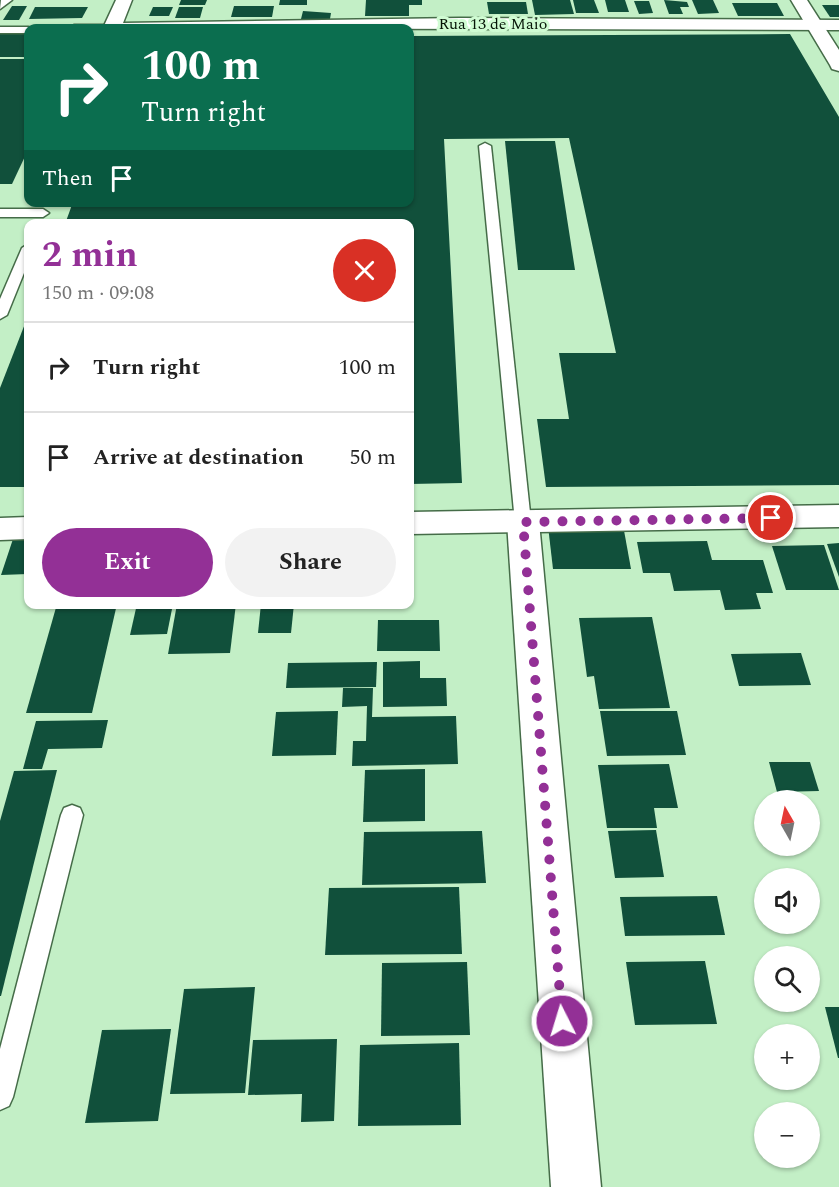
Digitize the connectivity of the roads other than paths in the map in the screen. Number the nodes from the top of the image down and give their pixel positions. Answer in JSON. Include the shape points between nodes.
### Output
{"nodes":[{"id":1,"x":7,"y":0,"type":"edge"},
{"id":2,"x":124,"y":0,"type":"edge"},
{"id":3,"x":799,"y":0,"type":"edge"},
{"id":4,"x":0,"y":6,"type":"edge"},
{"id":5,"x":114,"y":24,"type":"edge"},
{"id":6,"x":239,"y":24,"type":"edge"},
{"id":7,"x":814,"y":25,"type":"junction"},
{"id":8,"x":839,"y":25,"type":"edge"},
{"id":9,"x":3,"y":29,"type":"edge"},
{"id":10,"x":24,"y":30,"type":"edge"},
{"id":11,"x":839,"y":64,"type":"edge"},
{"id":12,"x":485,"y":146,"type":"dead end"},
{"id":13,"x":0,"y":213,"type":"edge"},
{"id":14,"x":43,"y":213,"type":"edge"},
{"id":15,"x":24,"y":258,"type":"edge"},
{"id":16,"x":0,"y":315,"type":"edge"},
{"id":17,"x":839,"y":516,"type":"edge"},
{"id":18,"x":523,"y":522,"type":"junction"},
{"id":19,"x":414,"y":524,"type":"edge"},
{"id":20,"x":24,"y":528,"type":"edge"},
{"id":21,"x":0,"y":529,"type":"edge"},
{"id":22,"x":72,"y":815,"type":"dead end"},
{"id":23,"x":0,"y":1096,"type":"edge"},
{"id":24,"x":576,"y":1187,"type":"edge"}],
"edges":[{"from":1,"to":4,"type":"lane"},
{"from":2,"to":5,"type":"street"},
{"from":3,"to":7,"type":"street"},
{"from":6,"to":7,"type":"street","name":"Rua 13 de Maio","via":[[460,17]]},
{"from":7,"to":8,"type":"street","name":"Rua 13 de Maio"},
{"from":7,"to":11,"type":"street"},
{"from":9,"to":10,"type":"lane"},
{"from":12,"to":18,"type":"lane"},
{"from":13,"to":14,"type":"lane"},
{"from":15,"to":16,"type":"lane"},
{"from":17,"to":18,"type":"street"},
{"from":18,"to":19,"type":"street"},
{"from":18,"to":24,"type":"street"},
{"from":20,"to":21,"type":"street"},
{"from":22,"to":23,"type":"lane"}]}
